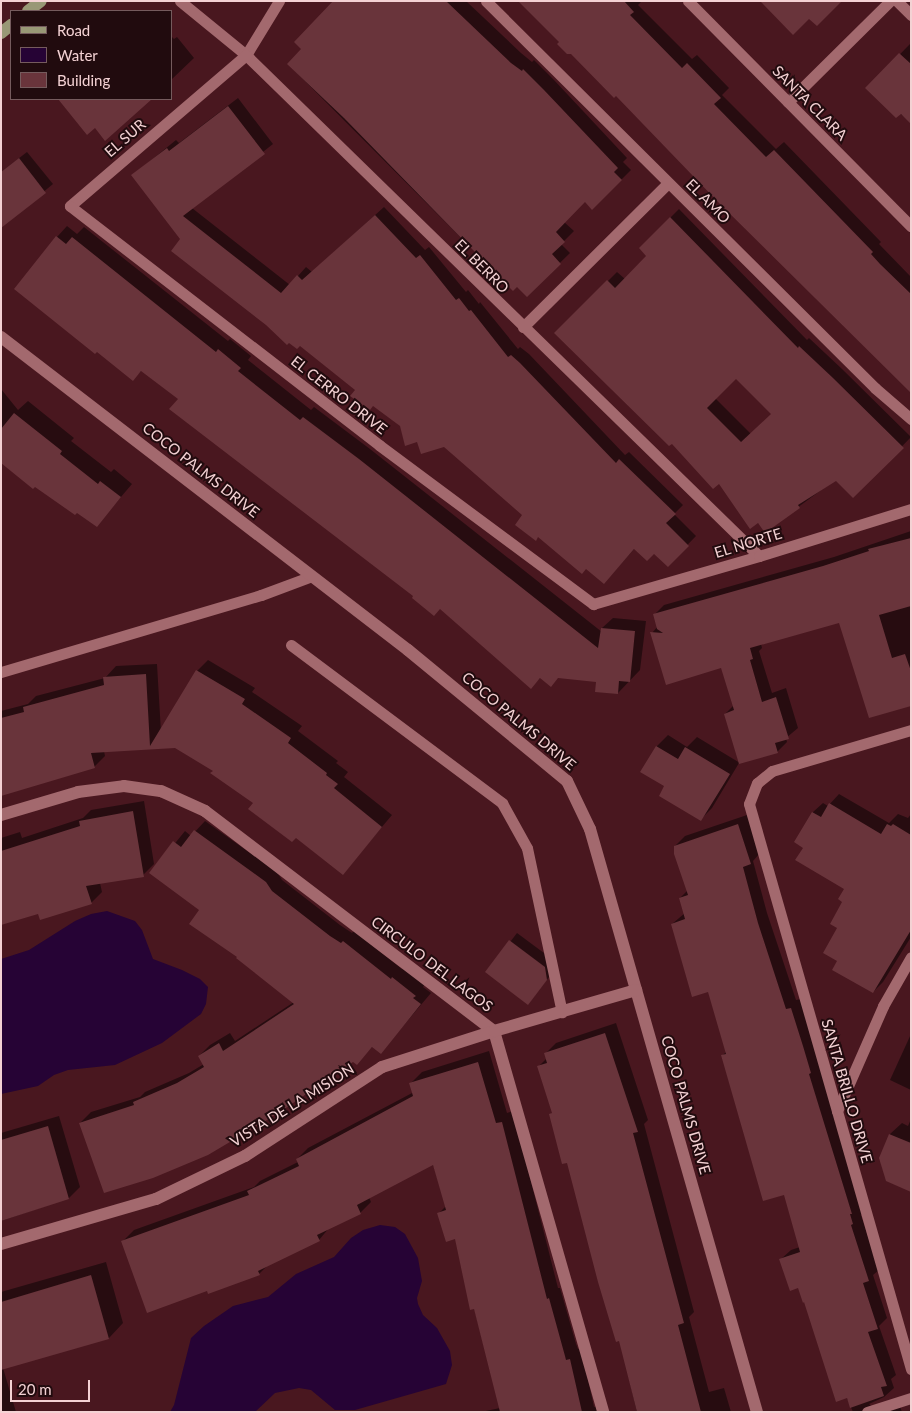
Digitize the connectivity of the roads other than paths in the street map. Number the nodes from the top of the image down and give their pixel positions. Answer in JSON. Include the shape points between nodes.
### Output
{"nodes":[{"id":1,"x":41,"y":1,"type":"edge"},
{"id":2,"x":180,"y":1,"type":"edge"},
{"id":3,"x":279,"y":1,"type":"edge"},
{"id":4,"x":486,"y":1,"type":"edge"},
{"id":5,"x":688,"y":1,"type":"edge"},
{"id":6,"x":890,"y":1,"type":"edge"},
{"id":7,"x":898,"y":1,"type":"edge"},
{"id":8,"x":29,"y":10,"type":"edge"},
{"id":9,"x":911,"y":15,"type":"edge"},
{"id":10,"x":246,"y":55,"type":"junction"},
{"id":11,"x":788,"y":102,"type":"junction"},
{"id":12,"x":668,"y":183,"type":"junction"},
{"id":13,"x":70,"y":206,"type":"joint"},
{"id":14,"x":911,"y":226,"type":"edge"},
{"id":15,"x":522,"y":327,"type":"junction"},
{"id":16,"x":1,"y":336,"type":"edge"},
{"id":17,"x":911,"y":419,"type":"edge"},
{"id":18,"x":911,"y":509,"type":"edge"},
{"id":19,"x":759,"y":556,"type":"junction"},
{"id":20,"x":312,"y":576,"type":"junction"},
{"id":21,"x":593,"y":604,"type":"joint"},
{"id":22,"x":291,"y":645,"type":"dead end"},
{"id":23,"x":1,"y":672,"type":"edge"},
{"id":24,"x":911,"y":730,"type":"edge"},
{"id":25,"x":1,"y":815,"type":"edge"},
{"id":26,"x":911,"y":957,"type":"edge"},
{"id":27,"x":636,"y":990,"type":"junction"},
{"id":28,"x":562,"y":1012,"type":"junction"},
{"id":29,"x":494,"y":1031,"type":"junction"},
{"id":30,"x":837,"y":1111,"type":"junction"},
{"id":31,"x":1,"y":1244,"type":"edge"},
{"id":32,"x":911,"y":1369,"type":"edge"},
{"id":33,"x":911,"y":1398,"type":"edge"},
{"id":34,"x":603,"y":1412,"type":"edge"},
{"id":35,"x":757,"y":1412,"type":"edge"},
{"id":36,"x":867,"y":1412,"type":"edge"}],
"edges":[{"from":1,"to":8,"type":"main road"},
{"from":2,"to":10,"type":"lane","name":"EL BERRO"},
{"from":3,"to":10,"type":"lane","name":"EL SUR"},
{"from":4,"to":12,"type":"lane","name":"EL AMO"},
{"from":5,"to":11,"type":"lane","name":"SANTA CLARA"},
{"from":6,"to":11,"type":"lane"},
{"from":7,"to":9,"type":"lane"},
{"from":10,"to":13,"type":"lane","name":"EL SUR"},
{"from":10,"to":15,"type":"lane","name":"EL BERRO"},
{"from":11,"to":14,"type":"lane","name":"SANTA CLARA"},
{"from":12,"to":15,"type":"lane"},
{"from":12,"to":17,"type":"lane","name":"EL AMO","via":[[875,388]]},
{"from":13,"to":21,"type":"lane","name":"EL CERRO DRIVE","via":[[379,445]]},
{"from":15,"to":19,"type":"lane","name":"EL BERRO"},
{"from":16,"to":20,"type":"street","name":"COCO PALMS DRIVE"},
{"from":18,"to":19,"type":"lane","name":"EL NORTE"},
{"from":19,"to":21,"type":"lane","name":"EL NORTE"},
{"from":20,"to":23,"type":"lane","via":[[261,595]]},
{"from":20,"to":27,"type":"street","name":"COCO PALMS DRIVE","via":[[567,781],[590,829]]},
{"from":22,"to":28,"type":"lane","via":[[502,803],[527,848]]},
{"from":24,"to":30,"type":"lane","name":"SANTA BRILLO DRIVE","via":[[772,772],[757,783],[749,804]]},
{"from":25,"to":29,"type":"street","name":"CIRCULO DEL LAGOS","via":[[78,792],[124,786],[161,791],[205,811]]},
{"from":26,"to":30,"type":"lane","via":[[884,1006]]},
{"from":27,"to":28,"type":"street","name":"VISTA DE LA MISION"},
{"from":27,"to":35,"type":"street","name":"COCO PALMS DRIVE"},
{"from":28,"to":29,"type":"street","name":"VISTA DE LA MISION"},
{"from":29,"to":31,"type":"street","name":"VISTA DE LA MISION","via":[[382,1067],[245,1156],[156,1199]]},
{"from":29,"to":34,"type":"street","name":"CIRCULO DEL LAGOS"},
{"from":30,"to":32,"type":"lane","name":"SANTA BRILLO DRIVE"},
{"from":33,"to":36,"type":"lane"}]}
